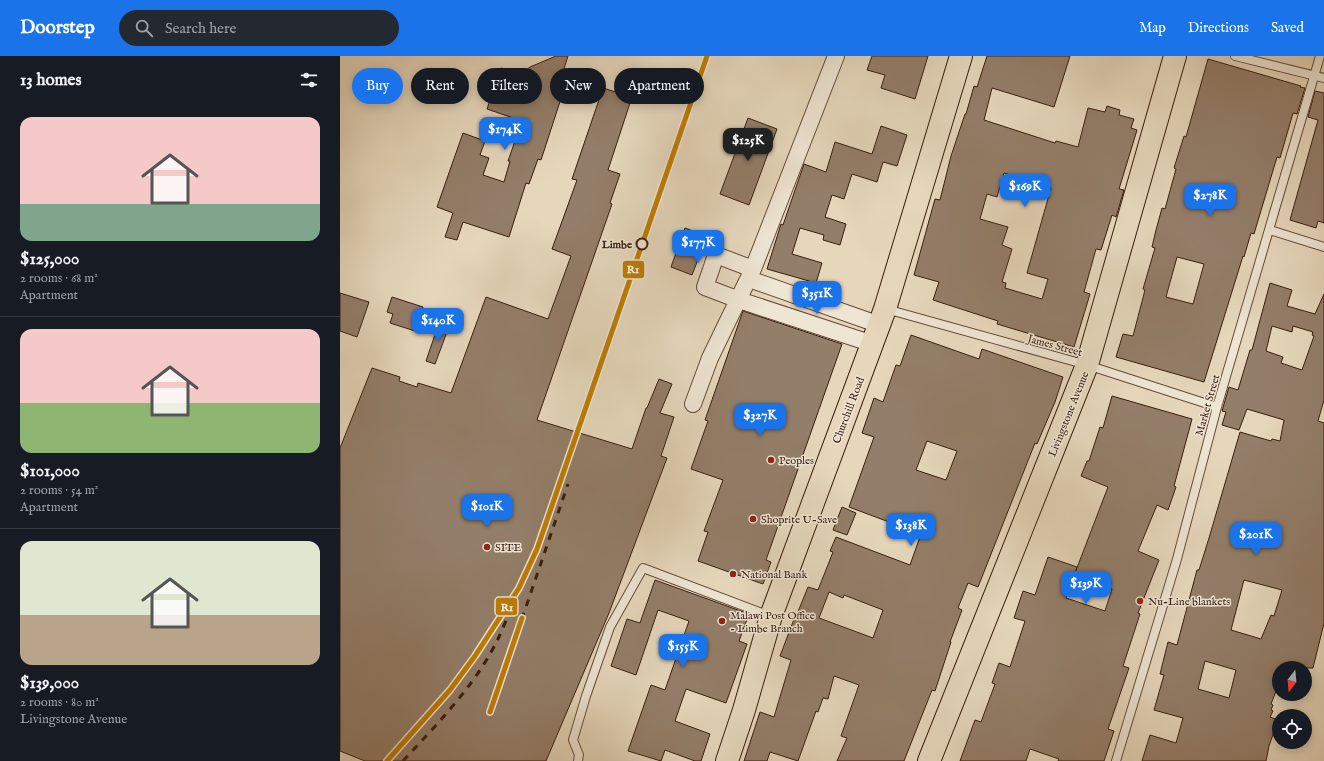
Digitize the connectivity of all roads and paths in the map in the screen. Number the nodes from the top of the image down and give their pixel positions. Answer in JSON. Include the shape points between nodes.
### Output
{"nodes":[{"id":1,"x":836,"y":56,"type":"edge"},
{"id":2,"x":961,"y":56,"type":"edge"},
{"id":3,"x":1175,"y":56,"type":"edge"},
{"id":4,"x":1236,"y":56,"type":"edge"},
{"id":5,"x":1320,"y":56,"type":"edge"},
{"id":6,"x":1315,"y":75,"type":"junction"},
{"id":7,"x":1324,"y":78,"type":"edge"},
{"id":8,"x":1270,"y":230,"type":"junction"},
{"id":9,"x":1324,"y":247,"type":"edge"},
{"id":10,"x":751,"y":274,"type":"junction"},
{"id":11,"x":739,"y":300,"type":"junction"},
{"id":12,"x":808,"y":300,"type":"junction"},
{"id":13,"x":800,"y":320,"type":"junction"},
{"id":14,"x":879,"y":326,"type":"junction"},
{"id":15,"x":1087,"y":365,"type":"junction"},
{"id":16,"x":693,"y":404,"type":"dead end"},
{"id":17,"x":1217,"y":407,"type":"junction"},
{"id":18,"x":771,"y":616,"type":"junction"},
{"id":19,"x":578,"y":761,"type":"edge"},
{"id":20,"x":727,"y":761,"type":"edge"},
{"id":21,"x":929,"y":761,"type":"edge"},
{"id":22,"x":1116,"y":761,"type":"edge"}],
"edges":[{"from":1,"to":10,"type":"street"},
{"from":2,"to":14,"type":"highway","name":"Churchill Road"},
{"from":3,"to":15,"type":"highway","name":"Livingstone Avenue"},
{"from":4,"to":6,"type":"lane"},
{"from":5,"to":6,"type":"lane","name":"Market Street"},
{"from":6,"to":7,"type":"lane"},
{"from":6,"to":8,"type":"lane","name":"Market Street"},
{"from":8,"to":9,"type":"lane"},
{"from":8,"to":17,"type":"lane","name":"Market Street"},
{"from":10,"to":11,"type":"street"},
{"from":10,"to":11,"type":"street","via":[[716,255],[705,287]]},
{"from":10,"to":12,"type":"street"},
{"from":11,"to":13,"type":"street"},
{"from":11,"to":16,"type":"street","via":[[710,358]]},
{"from":12,"to":13,"type":"street"},
{"from":12,"to":14,"type":"street"},
{"from":13,"to":14,"type":"street"},
{"from":14,"to":15,"type":"lane","name":"James Street"},
{"from":14,"to":18,"type":"highway","name":"Churchill Road"},
{"from":15,"to":17,"type":"lane","name":"James Street"},
{"from":15,"to":21,"type":"highway","name":"Livingstone Avenue"},
{"from":17,"to":22,"type":"lane","name":"Market Street","via":[[1177,559]]},
{"from":18,"to":19,"type":"lane","via":[[643,568],[610,627],[586,696],[573,740],[579,755]]},
{"from":18,"to":20,"type":"highway","name":"Churchill Road"}]}
